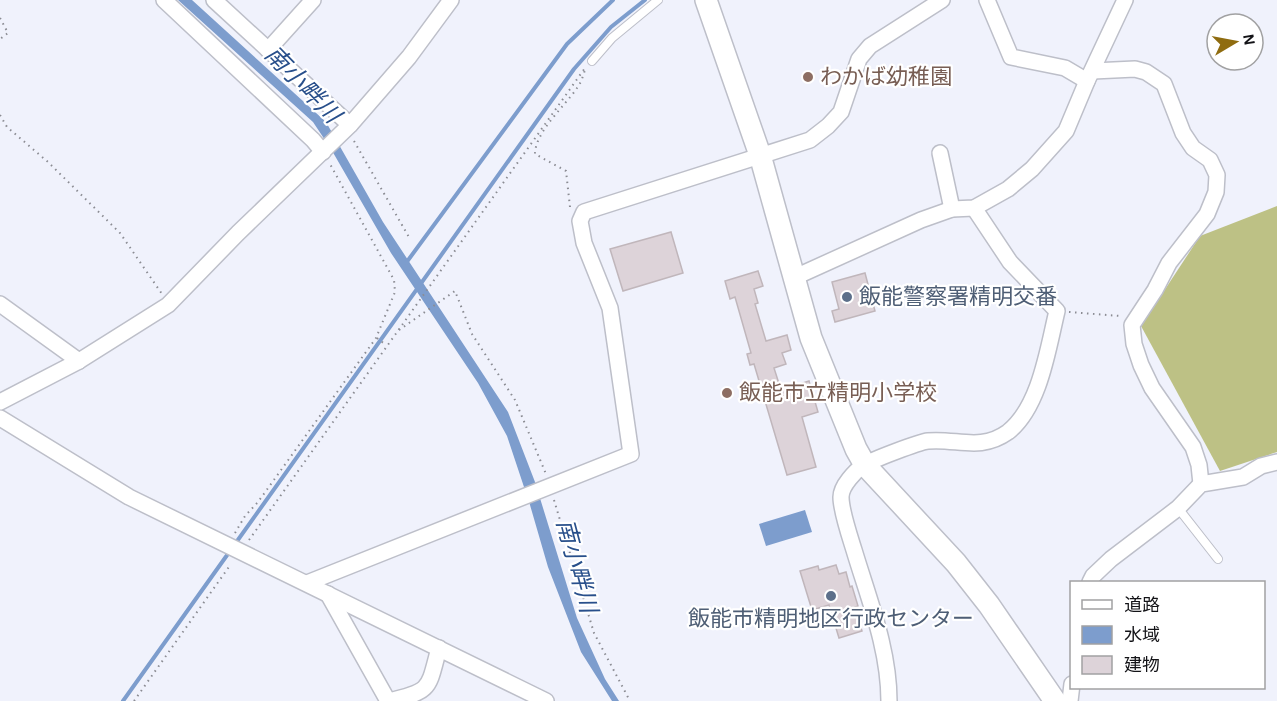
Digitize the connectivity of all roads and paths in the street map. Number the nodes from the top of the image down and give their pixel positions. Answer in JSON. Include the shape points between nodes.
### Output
{"nodes":[{"id":1,"x":164,"y":0,"type":"edge"},
{"id":2,"x":214,"y":0,"type":"edge"},
{"id":3,"x":313,"y":0,"type":"edge"},
{"id":4,"x":451,"y":0,"type":"edge"},
{"id":5,"x":658,"y":0,"type":"edge"},
{"id":6,"x":706,"y":0,"type":"edge"},
{"id":7,"x":942,"y":0,"type":"edge"},
{"id":8,"x":987,"y":0,"type":"edge"},
{"id":9,"x":1125,"y":0,"type":"edge"},
{"id":10,"x":0,"y":18,"type":"edge"},
{"id":11,"x":0,"y":39,"type":"edge"},
{"id":12,"x":268,"y":50,"type":"junction"},
{"id":13,"x":589,"y":64,"type":"junction"},
{"id":14,"x":1090,"y":76,"type":"junction"},
{"id":15,"x":0,"y":114,"type":"edge"},
{"id":16,"x":347,"y":128,"type":"junction"},
{"id":17,"x":324,"y":150,"type":"junction"},
{"id":18,"x":940,"y":153,"type":"dead end"},
{"id":19,"x":760,"y":155,"type":"junction"},
{"id":20,"x":974,"y":208,"type":"junction"},
{"id":21,"x":952,"y":209,"type":"junction"},
{"id":22,"x":584,"y":212,"type":"junction"},
{"id":23,"x":410,"y":239,"type":"dead end"},
{"id":24,"x":794,"y":278,"type":"junction"},
{"id":25,"x":0,"y":304,"type":"edge"},
{"id":26,"x":168,"y":305,"type":"junction"},
{"id":27,"x":1056,"y":311,"type":"junction"},
{"id":28,"x":1132,"y":325,"type":"junction"},
{"id":29,"x":397,"y":331,"type":"junction"},
{"id":30,"x":377,"y":339,"type":"junction"},
{"id":31,"x":386,"y":345,"type":"junction"},
{"id":32,"x":79,"y":361,"type":"junction"},
{"id":33,"x":0,"y":402,"type":"edge"},
{"id":34,"x":0,"y":418,"type":"edge"},
{"id":35,"x":1277,"y":462,"type":"edge"},
{"id":36,"x":865,"y":465,"type":"junction"},
{"id":37,"x":1202,"y":484,"type":"junction"},
{"id":38,"x":550,"y":487,"type":"junction"},
{"id":39,"x":1178,"y":508,"type":"junction"},
{"id":40,"x":234,"y":548,"type":"junction"},
{"id":41,"x":1218,"y":558,"type":"dead end"},
{"id":42,"x":1090,"y":581,"type":"edge"},
{"id":43,"x":307,"y":583,"type":"junction"},
{"id":44,"x":328,"y":594,"type":"junction"},
{"id":45,"x":439,"y":648,"type":"junction"},
{"id":46,"x":134,"y":701,"type":"edge"},
{"id":47,"x":388,"y":701,"type":"edge"},
{"id":48,"x":546,"y":701,"type":"edge"},
{"id":49,"x":630,"y":701,"type":"edge"},
{"id":50,"x":889,"y":701,"type":"edge"},
{"id":51,"x":1055,"y":701,"type":"edge"}],
"edges":[{"from":1,"to":17,"type":"street"},
{"from":2,"to":12,"type":"street"},
{"from":3,"to":12,"type":"street"},
{"from":4,"to":16,"type":"street","via":[[409,57]]},
{"from":5,"to":13,"type":"lane","via":[[612,38]]},
{"from":6,"to":19,"type":"street"},
{"from":7,"to":19,"type":"street","via":[[870,46],[859,58],[841,112],[828,126],[810,140]]},
{"from":8,"to":14,"type":"street","via":[[1011,57]]},
{"from":9,"to":14,"type":"street"},
{"from":10,"to":11,"type":"path","via":[[8,33]]},
{"from":12,"to":16,"type":"street"},
{"from":13,"to":22,"type":"path","via":[[579,85],[535,147],[535,154],[566,171],[570,208]]},
{"from":13,"to":29,"type":"path"},
{"from":14,"to":20,"type":"street","via":[[1066,131],[1032,169],[1008,189]]},
{"from":14,"to":28,"type":"street","via":[[1135,69],[1164,84],[1183,133],[1193,148],[1210,160],[1217,176],[1216,192],[1207,214],[1169,263]]},
{"from":15,"to":26,"type":"path","via":[[7,127],[120,233]]},
{"from":16,"to":17,"type":"street"},
{"from":16,"to":23,"type":"path"},
{"from":17,"to":26,"type":"street"},
{"from":17,"to":30,"type":"path","via":[[394,280],[395,292]]},
{"from":18,"to":21,"type":"street"},
{"from":19,"to":22,"type":"street"},
{"from":19,"to":24,"type":"street"},
{"from":20,"to":21,"type":"street"},
{"from":20,"to":27,"type":"street","via":[[1010,262]]},
{"from":21,"to":24,"type":"street"},
{"from":22,"to":38,"type":"street","via":[[580,221],[584,243],[610,308],[631,454]]},
{"from":24,"to":36,"type":"street","via":[[818,357]]},
{"from":25,"to":32,"type":"street"},
{"from":26,"to":32,"type":"street"},
{"from":27,"to":28,"type":"path","via":[[1121,316]]},
{"from":27,"to":36,"type":"street","via":[[1040,379],[1028,408],[1008,431],[983,444],[927,441]]},
{"from":28,"to":37,"type":"street","via":[[1141,365],[1152,388],[1193,447]]},
{"from":29,"to":31,"type":"path"},
{"from":29,"to":38,"type":"path","via":[[455,291],[472,334],[515,399]]},
{"from":30,"to":31,"type":"path"},
{"from":30,"to":40,"type":"path","via":[[245,516]]},
{"from":31,"to":40,"type":"path"},
{"from":32,"to":33,"type":"street"},
{"from":34,"to":40,"type":"street","via":[[129,497]]},
{"from":35,"to":37,"type":"street","via":[[1244,477]]},
{"from":36,"to":50,"type":"street","via":[[844,486],[840,497],[880,634]]},
{"from":36,"to":51,"type":"street","via":[[956,563]]},
{"from":37,"to":39,"type":"street"},
{"from":38,"to":43,"type":"street"},
{"from":38,"to":49,"type":"path","via":[[594,633]]},
{"from":39,"to":41,"type":"lane"},
{"from":39,"to":42,"type":"street","via":[[1111,559]]},
{"from":40,"to":43,"type":"street"},
{"from":40,"to":46,"type":"path"},
{"from":43,"to":44,"type":"street"},
{"from":44,"to":45,"type":"street"},
{"from":44,"to":47,"type":"street"},
{"from":45,"to":47,"type":"street","via":[[429,684],[416,694]]},
{"from":45,"to":48,"type":"street"}]}
